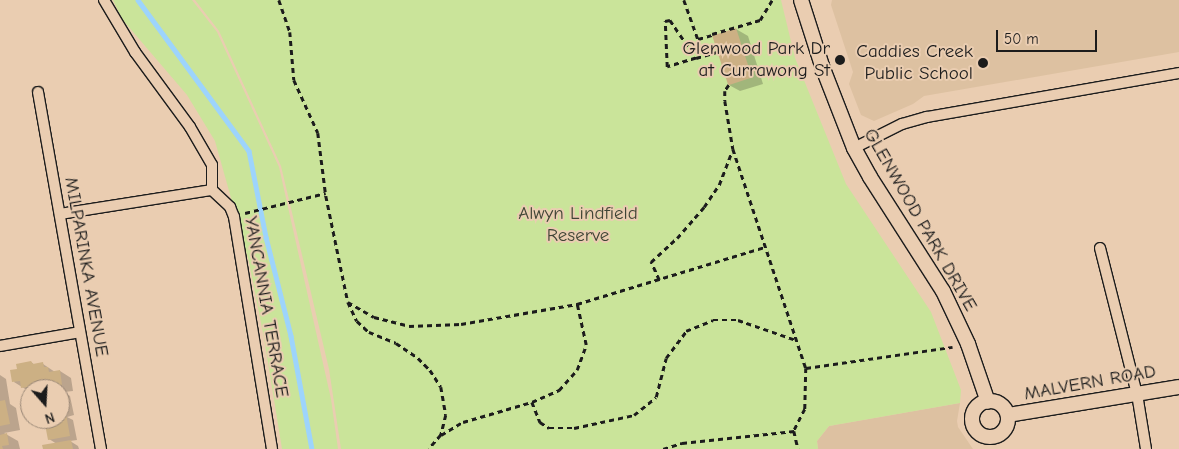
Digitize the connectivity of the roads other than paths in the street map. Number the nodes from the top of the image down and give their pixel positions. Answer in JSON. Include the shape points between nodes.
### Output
{"nodes":[{"id":1,"x":104,"y":0,"type":"edge"},
{"id":2,"x":801,"y":0,"type":"edge"},
{"id":3,"x":1179,"y":73,"type":"edge"},
{"id":4,"x":38,"y":92,"type":"dead end"},
{"id":5,"x":854,"y":148,"type":"junction"},
{"id":6,"x":212,"y":190,"type":"junction"},
{"id":7,"x":60,"y":214,"type":"junction"},
{"id":8,"x":1100,"y":248,"type":"dead end"},
{"id":9,"x":80,"y":332,"type":"junction"},
{"id":10,"x":0,"y":346,"type":"edge"},
{"id":11,"x":1179,"y":387,"type":"edge"},
{"id":12,"x":1137,"y":394,"type":"junction"},
{"id":13,"x":988,"y":402,"type":"junction"},
{"id":14,"x":1008,"y":415,"type":"junction"},
{"id":15,"x":994,"y":443,"type":"edge"},
{"id":16,"x":101,"y":449,"type":"edge"},
{"id":17,"x":272,"y":449,"type":"edge"},
{"id":18,"x":1146,"y":449,"type":"edge"}],
"edges":[{"from":1,"to":6,"type":"street","via":[[135,52],[190,126],[212,165]]},
{"from":2,"to":5,"type":"street","name":"GLENWOOD PARK DRIVE"},
{"from":3,"to":5,"type":"street","via":[[927,117],[902,124]]},
{"from":4,"to":7,"type":"street","name":"MILPARINKA AVENUE"},
{"from":5,"to":13,"type":"street","name":"GLENWOOD PARK DRIVE","via":[[943,291],[968,344]]},
{"from":6,"to":7,"type":"street"},
{"from":6,"to":17,"type":"street","name":"YANCANNIA TERRACE","via":[[230,207],[234,217]]},
{"from":7,"to":9,"type":"street","name":"MILPARINKA AVENUE"},
{"from":8,"to":12,"type":"street"},
{"from":9,"to":10,"type":"street"},
{"from":9,"to":16,"type":"street","name":"MILPARINKA AVENUE"},
{"from":11,"to":12,"type":"street","name":"MALVERN ROAD"},
{"from":12,"to":14,"type":"street","name":"MALVERN ROAD"},
{"from":12,"to":18,"type":"street"},
{"from":13,"to":14,"type":"street","via":[[998,404]]},
{"from":13,"to":15,"type":"street","via":[[975,410],[972,421],[982,435]]},
{"from":14,"to":15,"type":"street","via":[[1006,427]]}]}
